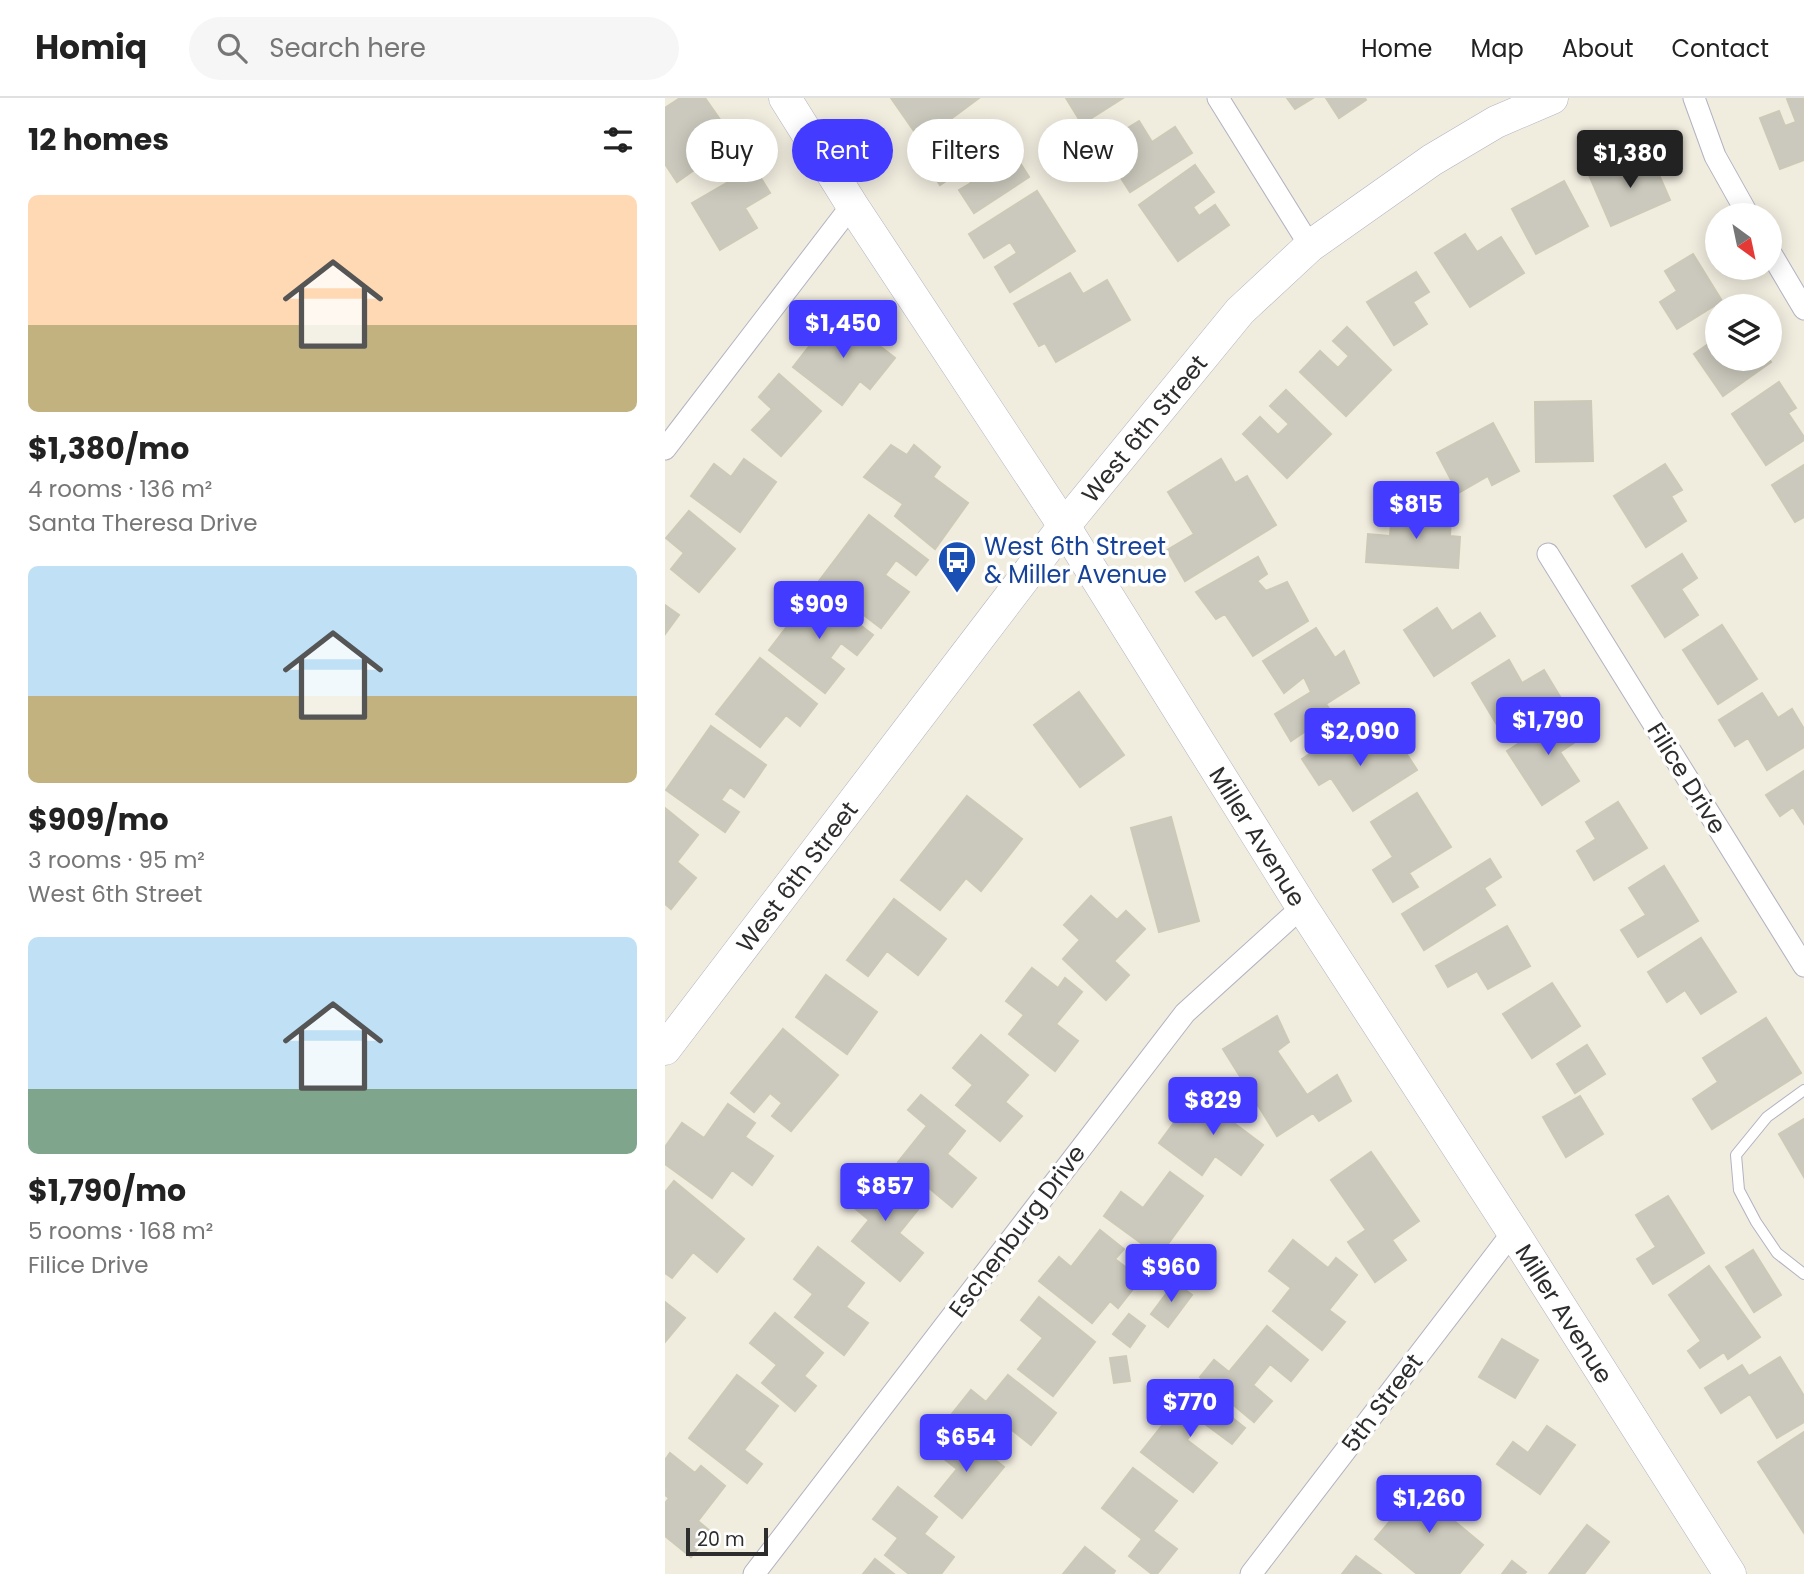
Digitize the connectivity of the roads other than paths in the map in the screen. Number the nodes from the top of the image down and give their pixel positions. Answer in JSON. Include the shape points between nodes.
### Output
{"nodes":[{"id":1,"x":785,"y":98,"type":"edge"},
{"id":2,"x":1218,"y":98,"type":"edge"},
{"id":3,"x":1552,"y":98,"type":"edge"},
{"id":4,"x":1695,"y":98,"type":"edge"},
{"id":5,"x":1741,"y":203,"type":"edge"},
{"id":6,"x":852,"y":205,"type":"junction"},
{"id":7,"x":1310,"y":246,"type":"junction"},
{"id":8,"x":1782,"y":272,"type":"edge"},
{"id":9,"x":1804,"y":309,"type":"edge"},
{"id":10,"x":665,"y":449,"type":"edge"},
{"id":11,"x":1064,"y":526,"type":"junction"},
{"id":12,"x":1548,"y":554,"type":"dead end"},
{"id":13,"x":1302,"y":907,"type":"junction"},
{"id":14,"x":1804,"y":966,"type":"edge"},
{"id":15,"x":665,"y":1049,"type":"edge"},
{"id":16,"x":1804,"y":1090,"type":"edge"},
{"id":17,"x":1513,"y":1232,"type":"junction"},
{"id":18,"x":1804,"y":1274,"type":"edge"},
{"id":19,"x":754,"y":1574,"type":"edge"},
{"id":20,"x":1251,"y":1574,"type":"edge"},
{"id":21,"x":1730,"y":1574,"type":"edge"}],
"edges":[{"from":1,"to":6,"type":"street","name":"Miller Avenue"},
{"from":2,"to":7,"type":"street"},
{"from":3,"to":7,"type":"street","name":"West 6th Street","via":[[1496,122],[1432,160]]},
{"from":4,"to":5,"type":"street","via":[[1715,156]]},
{"from":6,"to":10,"type":"street"},
{"from":6,"to":11,"type":"street","name":"Miller Avenue"},
{"from":7,"to":11,"type":"street","name":"West 6th Street","via":[[1240,311]]},
{"from":8,"to":9,"type":"street"},
{"from":11,"to":13,"type":"street","name":"Miller Avenue"},
{"from":11,"to":15,"type":"street","name":"West 6th Street"},
{"from":12,"to":14,"type":"street","name":"Filice Drive"},
{"from":13,"to":17,"type":"street","name":"Miller Avenue"},
{"from":13,"to":19,"type":"street","name":"Eschenburg Drive","via":[[1185,1013]]},
{"from":16,"to":18,"type":"lane","via":[[1767,1117],[1736,1155],[1739,1190],[1756,1222],[1777,1254]]},
{"from":17,"to":20,"type":"street","name":"5th Street"},
{"from":17,"to":21,"type":"street","name":"Miller Avenue"}]}
